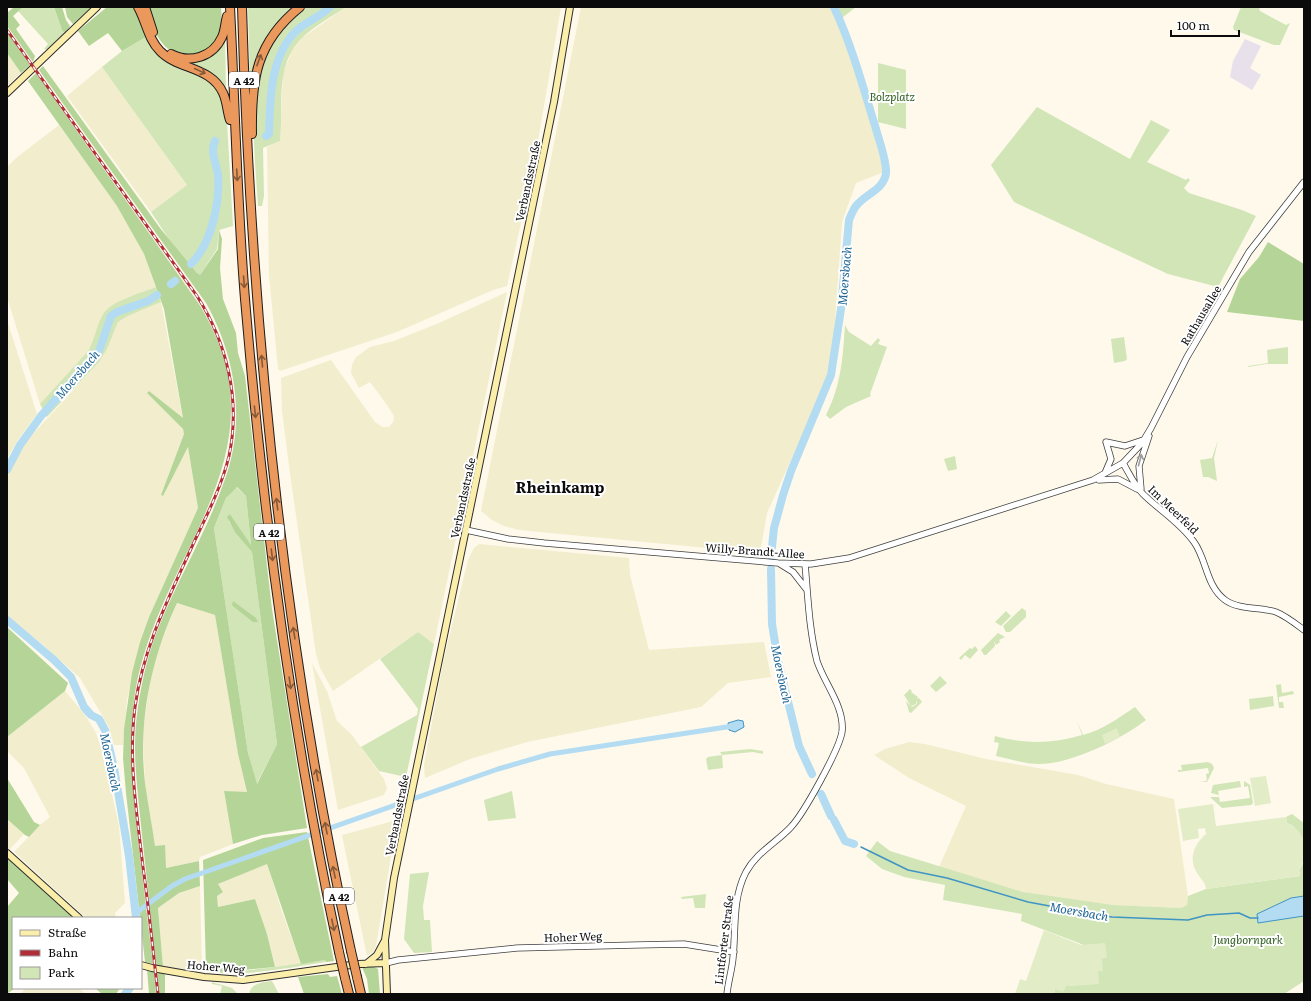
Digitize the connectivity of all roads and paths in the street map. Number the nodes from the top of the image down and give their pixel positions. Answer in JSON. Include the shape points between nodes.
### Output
{"nodes":[{"id":1,"x":97,"y":7,"type":"edge"},
{"id":2,"x":138,"y":7,"type":"edge"},
{"id":3,"x":144,"y":7,"type":"edge"},
{"id":4,"x":229,"y":7,"type":"edge"},
{"id":5,"x":242,"y":7,"type":"edge"},
{"id":6,"x":300,"y":7,"type":"edge"},
{"id":7,"x":570,"y":7,"type":"edge"},
{"id":8,"x":7,"y":93,"type":"edge"},
{"id":9,"x":235,"y":136,"type":"junction"},
{"id":10,"x":248,"y":154,"type":"junction"},
{"id":11,"x":1304,"y":182,"type":"edge"},
{"id":12,"x":1151,"y":428,"type":"junction"},
{"id":13,"x":1144,"y":439,"type":"junction"},
{"id":14,"x":1123,"y":463,"type":"junction"},
{"id":15,"x":1104,"y":475,"type":"junction"},
{"id":16,"x":1093,"y":480,"type":"junction"},
{"id":17,"x":1141,"y":492,"type":"junction"},
{"id":18,"x":466,"y":530,"type":"junction"},
{"id":19,"x":778,"y":563,"type":"junction"},
{"id":20,"x":805,"y":564,"type":"junction"},
{"id":21,"x":807,"y":590,"type":"junction"},
{"id":22,"x":1304,"y":630,"type":"edge"},
{"id":23,"x":7,"y":853,"type":"edge"},
{"id":24,"x":78,"y":917,"type":"edge"},
{"id":25,"x":385,"y":940,"type":"junction"},
{"id":26,"x":734,"y":952,"type":"junction"},
{"id":27,"x":386,"y":963,"type":"junction"},
{"id":28,"x":366,"y":964,"type":"junction"},
{"id":29,"x":142,"y":965,"type":"edge"},
{"id":30,"x":349,"y":994,"type":"edge"},
{"id":31,"x":361,"y":994,"type":"edge"},
{"id":32,"x":387,"y":994,"type":"edge"},
{"id":33,"x":727,"y":994,"type":"edge"}],
"edges":[{"from":1,"to":8,"type":"main road"},
{"from":2,"to":9,"type":"highway","one_way":true,"via":[[151,39],[159,51],[170,59],[208,75],[219,86],[226,98]]},
{"from":3,"to":4,"type":"highway","via":[[155,36],[163,48],[178,58],[192,59],[202,56],[218,44]]},
{"from":4,"to":9,"type":"highway","number":"A 42"},
{"from":5,"to":10,"type":"highway","number":"A 42"},
{"from":10,"to":6,"type":"highway","one_way":true,"via":[[252,134],[253,85],[259,61],[276,30]]},
{"from":7,"to":18,"type":"main road","name":"Verbandsstraße","via":[[554,102]]},
{"from":9,"to":30,"type":"highway","number":"A 42","one_way":true,"bridge":true,"via":[[245,298],[264,492],[291,692],[312,818]]},
{"from":31,"to":10,"type":"highway","number":"A 42","one_way":true,"bridge":true,"via":[[328,842],[291,615],[256,295]]},
{"from":11,"to":12,"type":"street","name":"Rathausallee","via":[[1250,252],[1187,357]]},
{"from":12,"to":13,"type":"street","name":"Rathausallee"},
{"from":17,"to":12,"type":"street","one_way":true,"via":[[1139,466]]},
{"from":13,"to":14,"type":"street","name":"Rathausallee"},
{"from":13,"to":15,"type":"street","via":[[1125,446],[1106,442],[1111,461]]},
{"from":14,"to":15,"type":"street","name":"Willy-Brandt-Allee"},
{"from":14,"to":17,"type":"street","name":"Im Meerfeld"},
{"from":15,"to":16,"type":"street","name":"Willy-Brandt-Allee"},
{"from":16,"to":17,"type":"street","via":[[1118,478]]},
{"from":16,"to":20,"type":"street","name":"Willy-Brandt-Allee","via":[[858,556]]},
{"from":17,"to":22,"type":"street","name":"Im Meerfeld","via":[[1194,541],[1212,585],[1227,601],[1281,614]]},
{"from":18,"to":19,"type":"street","name":"Willy-Brandt-Allee","via":[[544,543]]},
{"from":18,"to":25,"type":"main road","name":"Verbandsstraße","via":[[408,807]]},
{"from":19,"to":20,"type":"street","name":"Willy-Brandt-Allee"},
{"from":19,"to":21,"type":"street","via":[[793,572]]},
{"from":20,"to":21,"type":"street"},
{"from":21,"to":26,"type":"street","name":"Lintforter Straße","via":[[815,653],[839,712],[842,729],[837,748],[800,817],[758,856],[746,873],[738,893]]},
{"from":23,"to":24,"type":"main road"},
{"from":25,"to":27,"type":"main road","name":"Verbandsstraße"},
{"from":25,"to":28,"type":"main road","via":[[377,955]]},
{"from":26,"to":27,"type":"street","name":"Hoher Weg","via":[[684,944],[517,948]]},
{"from":26,"to":33,"type":"street","name":"Lintforter Straße"},
{"from":27,"to":28,"type":"main road","name":"Hoher Weg"},
{"from":27,"to":32,"type":"main road","name":"Verbandsstraße"},
{"from":28,"to":29,"type":"main road","name":"Hoher Weg","via":[[243,980],[204,977]]}]}
